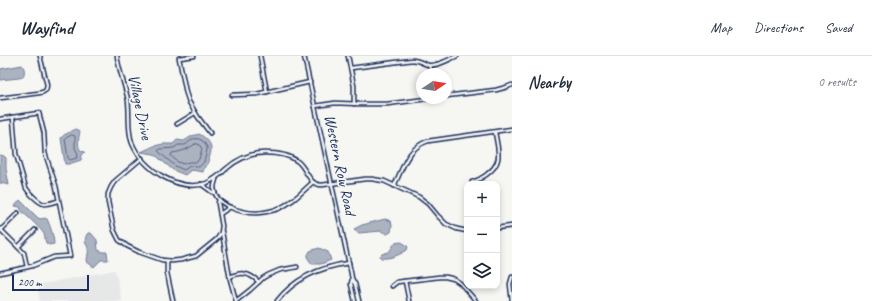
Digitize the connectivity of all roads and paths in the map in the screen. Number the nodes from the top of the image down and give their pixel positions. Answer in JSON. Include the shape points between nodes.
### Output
{"nodes":[{"id":1,"x":40,"y":56,"type":"edge"},
{"id":2,"x":117,"y":56,"type":"edge"},
{"id":3,"x":194,"y":56,"type":"edge"},
{"id":4,"x":260,"y":56,"type":"edge"},
{"id":5,"x":304,"y":56,"type":"edge"},
{"id":6,"x":348,"y":56,"type":"edge"},
{"id":7,"x":457,"y":56,"type":"edge"},
{"id":8,"x":429,"y":65,"type":"junction"},
{"id":9,"x":350,"y":68,"type":"junction"},
{"id":10,"x":431,"y":68,"type":"edge"},
{"id":11,"x":310,"y":82,"type":"junction"},
{"id":12,"x":512,"y":85,"type":"edge"},
{"id":13,"x":267,"y":92,"type":"junction"},
{"id":14,"x":232,"y":95,"type":"dead end"},
{"id":15,"x":452,"y":95,"type":"edge"},
{"id":16,"x":0,"y":98,"type":"edge"},
{"id":17,"x":416,"y":100,"type":"edge"},
{"id":18,"x":354,"y":104,"type":"junction"},
{"id":19,"x":315,"y":106,"type":"junction"},
{"id":20,"x":195,"y":113,"type":"junction"},
{"id":21,"x":13,"y":117,"type":"junction"},
{"id":22,"x":0,"y":119,"type":"edge"},
{"id":23,"x":177,"y":124,"type":"dead end"},
{"id":24,"x":512,"y":129,"type":"edge"},
{"id":25,"x":495,"y":132,"type":"junction"},
{"id":26,"x":210,"y":133,"type":"dead end"},
{"id":27,"x":142,"y":158,"type":"junction"},
{"id":28,"x":216,"y":179,"type":"junction"},
{"id":29,"x":476,"y":181,"type":"edge"},
{"id":30,"x":313,"y":182,"type":"junction"},
{"id":31,"x":201,"y":184,"type":"junction"},
{"id":32,"x":331,"y":184,"type":"junction"},
{"id":33,"x":394,"y":186,"type":"junction"},
{"id":34,"x":215,"y":193,"type":"junction"},
{"id":35,"x":219,"y":200,"type":"junction"},
{"id":36,"x":58,"y":202,"type":"junction"},
{"id":37,"x":230,"y":207,"type":"junction"},
{"id":38,"x":18,"y":213,"type":"dead end"},
{"id":39,"x":220,"y":214,"type":"junction"},
{"id":40,"x":512,"y":226,"type":"edge"},
{"id":41,"x":500,"y":228,"type":"edge"},
{"id":42,"x":1,"y":230,"type":"edge"},
{"id":43,"x":35,"y":230,"type":"dead end"},
{"id":44,"x":222,"y":230,"type":"junction"},
{"id":45,"x":464,"y":230,"type":"edge"},
{"id":46,"x":18,"y":247,"type":"junction"},
{"id":47,"x":167,"y":261,"type":"junction"},
{"id":48,"x":349,"y":263,"type":"junction"},
{"id":49,"x":27,"y":267,"type":"junction"},
{"id":50,"x":297,"y":267,"type":"dead end"},
{"id":51,"x":0,"y":273,"type":"edge"},
{"id":52,"x":230,"y":277,"type":"junction"},
{"id":53,"x":512,"y":277,"type":"edge"},
{"id":54,"x":352,"y":279,"type":"junction"},
{"id":55,"x":405,"y":281,"type":"junction"},
{"id":56,"x":259,"y":282,"type":"junction"},
{"id":57,"x":392,"y":286,"type":"dead end"},
{"id":58,"x":173,"y":301,"type":"edge"},
{"id":59,"x":236,"y":301,"type":"edge"},
{"id":60,"x":277,"y":301,"type":"edge"},
{"id":61,"x":355,"y":301,"type":"edge"},
{"id":62,"x":359,"y":301,"type":"edge"},
{"id":63,"x":409,"y":301,"type":"edge"},
{"id":64,"x":476,"y":301,"type":"edge"},
{"id":65,"x":512,"y":301,"type":"edge"}],
"edges":[{"from":1,"to":16,"type":"street","via":[[46,90]]},
{"from":2,"to":27,"type":"street","name":"Village Drive","via":[[128,101],[130,138]]},
{"from":3,"to":20,"type":"street","via":[[179,58],[188,98]]},
{"from":4,"to":13,"type":"street"},
{"from":5,"to":11,"type":"street","name":"Western Row Road"},
{"from":6,"to":9,"type":"street"},
{"from":7,"to":8,"type":"street","via":[[434,66]]},
{"from":8,"to":9,"type":"street","via":[[412,60]]},
{"from":8,"to":10,"type":"street"},
{"from":9,"to":18,"type":"street"},
{"from":11,"to":13,"type":"street"},
{"from":11,"to":19,"type":"street","name":"Western Row Road"},
{"from":12,"to":15,"type":"street","via":[[496,90]]},
{"from":13,"to":14,"type":"street"},
{"from":17,"to":18,"type":"street"},
{"from":18,"to":19,"type":"street"},
{"from":19,"to":32,"type":"street","name":"Western Row Road"},
{"from":20,"to":23,"type":"street"},
{"from":20,"to":26,"type":"street"},
{"from":21,"to":22,"type":"street"},
{"from":21,"to":36,"type":"street","via":[[16,154],[26,188],[42,204]]},
{"from":21,"to":36,"type":"street","via":[[39,113],[45,153],[56,186]]},
{"from":24,"to":25,"type":"street"},
{"from":25,"to":29,"type":"street","via":[[497,163],[492,171]]},
{"from":25,"to":33,"type":"street","via":[[432,140],[420,144],[408,156]]},
{"from":27,"to":31,"type":"street","name":"Village Drive","via":[[167,179],[184,184]]},
{"from":27,"to":47,"type":"street","via":[[115,181],[109,190],[108,202],[112,224],[117,237],[127,246]]},
{"from":28,"to":30,"type":"street","name":"Village Drive","via":[[230,165],[242,158],[268,153],[281,154],[295,160]]},
{"from":28,"to":31,"type":"street","name":"Village Drive"},
{"from":28,"to":34,"type":"street"},
{"from":30,"to":32,"type":"street","via":[[318,185]]},
{"from":30,"to":37,"type":"street","via":[[289,203],[271,211],[254,213]]},
{"from":31,"to":34,"type":"street"},
{"from":32,"to":33,"type":"street","via":[[372,179]]},
{"from":32,"to":48,"type":"street","name":"Western Row Road"},
{"from":33,"to":45,"type":"street","via":[[423,200],[446,224]]},
{"from":34,"to":35,"type":"street"},
{"from":35,"to":37,"type":"street"},
{"from":35,"to":39,"type":"street"},
{"from":36,"to":49,"type":"street","via":[[70,256],[54,257]]},
{"from":37,"to":39,"type":"street"},
{"from":38,"to":42,"type":"street"},
{"from":39,"to":44,"type":"street"},
{"from":40,"to":41,"type":"street"},
{"from":42,"to":46,"type":"street"},
{"from":43,"to":46,"type":"street"},
{"from":44,"to":47,"type":"street","via":[[217,239],[198,255]]},
{"from":44,"to":52,"type":"street"},
{"from":46,"to":49,"type":"street","via":[[24,253]]},
{"from":47,"to":58,"type":"street"},
{"from":48,"to":54,"type":"street","name":"Western Row Road"},
{"from":48,"to":60,"type":"street","via":[[318,270],[291,285]]},
{"from":49,"to":51,"type":"street"},
{"from":50,"to":56,"type":"street","via":[[273,273]]},
{"from":52,"to":56,"type":"street","via":[[242,273]]},
{"from":52,"to":59,"type":"street"},
{"from":53,"to":65,"type":"street"},
{"from":54,"to":61,"type":"street","name":"Western Row Road"},
{"from":54,"to":62,"type":"street","name":"Western Row Road"},
{"from":55,"to":57,"type":"street"},
{"from":55,"to":63,"type":"street"},
{"from":55,"to":64,"type":"street","via":[[450,278],[460,283]]},
{"from":56,"to":59,"type":"street"}]}
